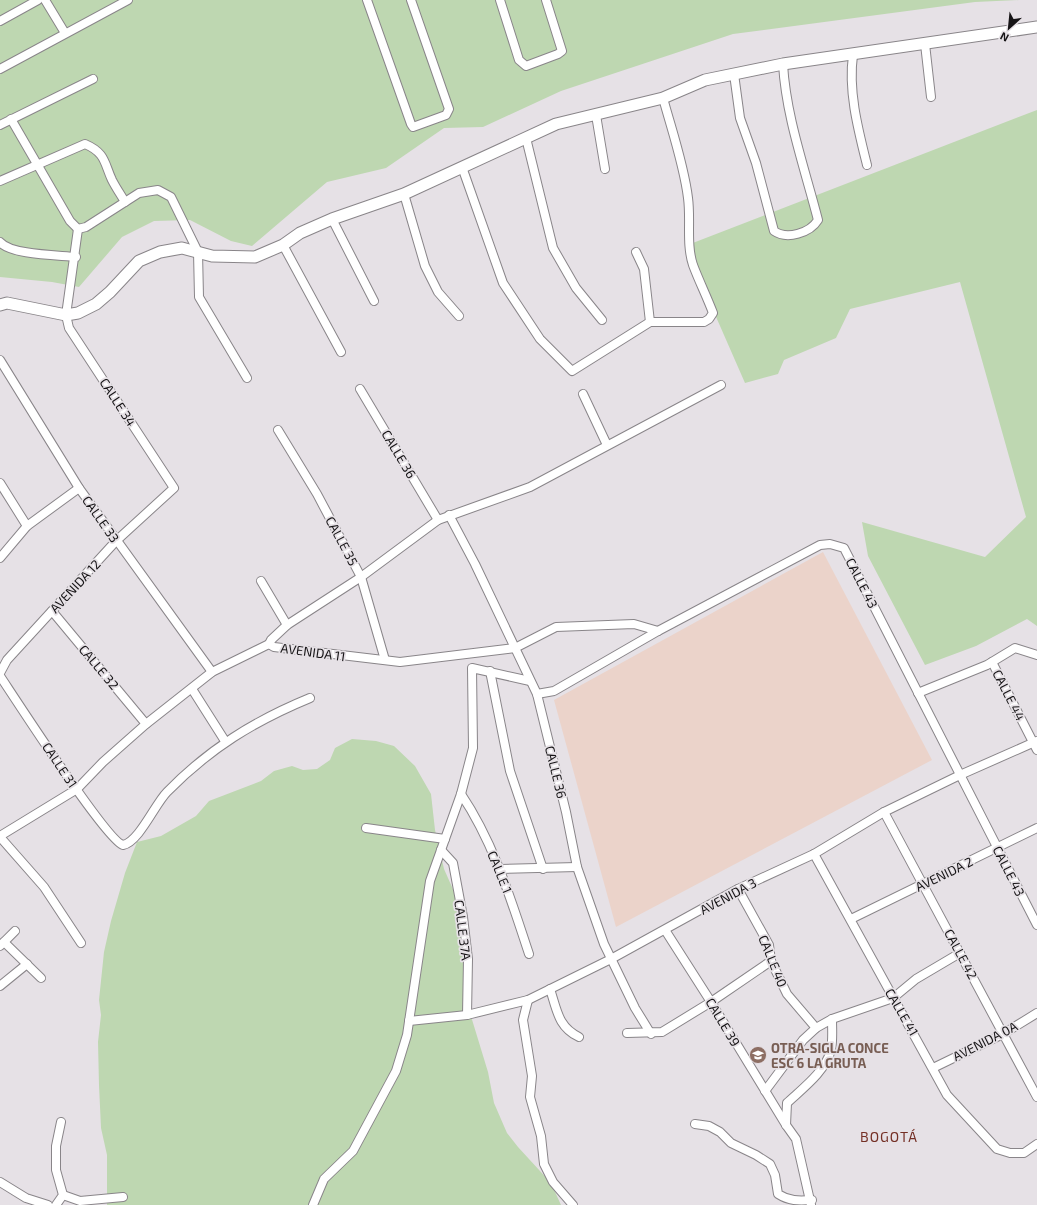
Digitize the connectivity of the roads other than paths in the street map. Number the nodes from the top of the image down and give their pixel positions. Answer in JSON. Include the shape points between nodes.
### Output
{"nodes":[{"id":1,"x":38,"y":0,"type":"edge"},
{"id":2,"x":45,"y":0,"type":"edge"},
{"id":3,"x":128,"y":0,"type":"edge"},
{"id":4,"x":367,"y":0,"type":"edge"},
{"id":5,"x":411,"y":0,"type":"edge"},
{"id":6,"x":500,"y":0,"type":"edge"},
{"id":7,"x":546,"y":0,"type":"edge"},
{"id":8,"x":112,"y":4,"type":"edge"},
{"id":9,"x":0,"y":21,"type":"edge"},
{"id":10,"x":1037,"y":27,"type":"edge"},
{"id":11,"x":66,"y":33,"type":"junction"},
{"id":12,"x":925,"y":44,"type":"junction"},
{"id":13,"x":853,"y":55,"type":"junction"},
{"id":14,"x":783,"y":64,"type":"junction"},
{"id":15,"x":0,"y":69,"type":"edge"},
{"id":16,"x":734,"y":74,"type":"junction"},
{"id":17,"x":93,"y":79,"type":"dead end"},
{"id":18,"x":931,"y":97,"type":"dead end"},
{"id":19,"x":663,"y":98,"type":"junction"},
{"id":20,"x":596,"y":115,"type":"junction"},
{"id":21,"x":11,"y":119,"type":"junction"},
{"id":22,"x":0,"y":125,"type":"edge"},
{"id":23,"x":526,"y":138,"type":"junction"},
{"id":24,"x":38,"y":164,"type":"junction"},
{"id":25,"x":867,"y":165,"type":"dead end"},
{"id":26,"x":462,"y":167,"type":"junction"},
{"id":27,"x":605,"y":169,"type":"dead end"},
{"id":28,"x":0,"y":181,"type":"edge"},
{"id":29,"x":404,"y":194,"type":"junction"},
{"id":30,"x":125,"y":202,"type":"junction"},
{"id":31,"x":332,"y":219,"type":"junction"},
{"id":32,"x":78,"y":229,"type":"junction"},
{"id":33,"x":0,"y":242,"type":"edge"},
{"id":34,"x":283,"y":245,"type":"junction"},
{"id":35,"x":198,"y":252,"type":"junction"},
{"id":36,"x":636,"y":252,"type":"dead end"},
{"id":37,"x":76,"y":257,"type":"junction"},
{"id":38,"x":374,"y":301,"type":"dead end"},
{"id":39,"x":0,"y":305,"type":"edge"},
{"id":40,"x":66,"y":315,"type":"junction"},
{"id":41,"x":459,"y":316,"type":"dead end"},
{"id":42,"x":602,"y":320,"type":"dead end"},
{"id":43,"x":650,"y":322,"type":"junction"},
{"id":44,"x":341,"y":352,"type":"dead end"},
{"id":45,"x":0,"y":360,"type":"edge"},
{"id":46,"x":247,"y":378,"type":"dead end"},
{"id":47,"x":721,"y":385,"type":"dead end"},
{"id":48,"x":360,"y":388,"type":"dead end"},
{"id":49,"x":583,"y":394,"type":"dead end"},
{"id":50,"x":278,"y":430,"type":"dead end"},
{"id":51,"x":607,"y":445,"type":"junction"},
{"id":52,"x":0,"y":483,"type":"edge"},
{"id":53,"x":79,"y":488,"type":"junction"},
{"id":54,"x":174,"y":488,"type":"joint"},
{"id":55,"x":449,"y":515,"type":"junction"},
{"id":56,"x":438,"y":520,"type":"junction"},
{"id":57,"x":27,"y":526,"type":"junction"},
{"id":58,"x":116,"y":541,"type":"junction"},
{"id":59,"x":0,"y":558,"type":"edge"},
{"id":60,"x":361,"y":576,"type":"junction"},
{"id":61,"x":261,"y":581,"type":"dead end"},
{"id":62,"x":52,"y":611,"type":"junction"},
{"id":63,"x":287,"y":625,"type":"junction"},
{"id":64,"x":658,"y":631,"type":"junction"},
{"id":65,"x":269,"y":644,"type":"junction"},
{"id":66,"x":515,"y":648,"type":"junction"},
{"id":67,"x":470,"y":654,"type":"junction"},
{"id":68,"x":1037,"y":655,"type":"edge"},
{"id":69,"x":385,"y":660,"type":"junction"},
{"id":70,"x":992,"y":662,"type":"junction"},
{"id":71,"x":472,"y":668,"type":"junction"},
{"id":72,"x":490,"y":671,"type":"junction"},
{"id":73,"x":212,"y":672,"type":"junction"},
{"id":74,"x":0,"y":673,"type":"edge"},
{"id":75,"x":0,"y":676,"type":"edge"},
{"id":76,"x":530,"y":681,"type":"junction"},
{"id":77,"x":192,"y":689,"type":"junction"},
{"id":78,"x":918,"y":693,"type":"junction"},
{"id":79,"x":537,"y":694,"type":"junction"},
{"id":80,"x":310,"y":698,"type":"dead end"},
{"id":81,"x":146,"y":724,"type":"junction"},
{"id":82,"x":225,"y":741,"type":"junction"},
{"id":83,"x":1036,"y":745,"type":"edge"},
{"id":84,"x":960,"y":775,"type":"junction"},
{"id":85,"x":77,"y":789,"type":"junction"},
{"id":86,"x":461,"y":794,"type":"junction"},
{"id":87,"x":884,"y":812,"type":"junction"},
{"id":88,"x":366,"y":828,"type":"dead end"},
{"id":89,"x":1037,"y":828,"type":"edge"},
{"id":90,"x":0,"y":836,"type":"edge"},
{"id":91,"x":445,"y":839,"type":"junction"},
{"id":92,"x":998,"y":848,"type":"junction"},
{"id":93,"x":441,"y":850,"type":"junction"},
{"id":94,"x":814,"y":854,"type":"junction"},
{"id":95,"x":577,"y":867,"type":"junction"},
{"id":96,"x":543,"y":869,"type":"junction"},
{"id":97,"x":501,"y":870,"type":"junction"},
{"id":98,"x":923,"y":885,"type":"junction"},
{"id":99,"x":738,"y":889,"type":"junction"},
{"id":100,"x":851,"y":919,"type":"junction"},
{"id":101,"x":1037,"y":925,"type":"edge"},
{"id":102,"x":665,"y":930,"type":"junction"},
{"id":103,"x":15,"y":931,"type":"dead end"},
{"id":104,"x":81,"y":943,"type":"dead end"},
{"id":105,"x":2,"y":944,"type":"edge"},
{"id":106,"x":960,"y":952,"type":"junction"},
{"id":107,"x":529,"y":954,"type":"dead end"},
{"id":108,"x":611,"y":959,"type":"junction"},
{"id":109,"x":772,"y":961,"type":"junction"},
{"id":110,"x":27,"y":964,"type":"junction"},
{"id":111,"x":41,"y":978,"type":"dead end"},
{"id":112,"x":0,"y":986,"type":"edge"},
{"id":113,"x":550,"y":989,"type":"junction"},
{"id":114,"x":893,"y":998,"type":"junction"},
{"id":115,"x":528,"y":1000,"type":"junction"},
{"id":116,"x":711,"y":1002,"type":"junction"},
{"id":117,"x":1037,"y":1013,"type":"edge"},
{"id":118,"x":466,"y":1016,"type":"junction"},
{"id":119,"x":832,"y":1019,"type":"junction"},
{"id":120,"x":409,"y":1021,"type":"junction"},
{"id":121,"x":816,"y":1028,"type":"junction"},
{"id":122,"x":627,"y":1033,"type":"dead end"},
{"id":123,"x":651,"y":1034,"type":"junction"},
{"id":124,"x":1003,"y":1034,"type":"junction"},
{"id":125,"x":579,"y":1037,"type":"dead end"},
{"id":126,"x":933,"y":1068,"type":"junction"},
{"id":127,"x":765,"y":1091,"type":"junction"},
{"id":128,"x":1037,"y":1097,"type":"edge"},
{"id":129,"x":61,"y":1122,"type":"dead end"},
{"id":130,"x":695,"y":1124,"type":"dead end"},
{"id":131,"x":786,"y":1125,"type":"junction"},
{"id":132,"x":1037,"y":1144,"type":"edge"},
{"id":133,"x":0,"y":1182,"type":"edge"},
{"id":134,"x":62,"y":1195,"type":"junction"},
{"id":135,"x":123,"y":1197,"type":"dead end"},
{"id":136,"x":812,"y":1202,"type":"edge"},
{"id":137,"x":48,"y":1205,"type":"edge"},
{"id":138,"x":56,"y":1205,"type":"edge"},
{"id":139,"x":313,"y":1205,"type":"edge"},
{"id":140,"x":573,"y":1205,"type":"edge"}],
"edges":[{"from":1,"to":9,"type":"street"},
{"from":2,"to":11,"type":"street"},
{"from":3,"to":8,"type":"street"},
{"from":4,"to":5,"type":"street","via":[[413,126],[446,115],[448,109]]},
{"from":6,"to":7,"type":"street","via":[[519,60],[526,66],[562,51]]},
{"from":8,"to":11,"type":"street"},
{"from":10,"to":12,"type":"street"},
{"from":11,"to":15,"type":"street"},
{"from":12,"to":13,"type":"street"},
{"from":12,"to":18,"type":"street"},
{"from":13,"to":14,"type":"street"},
{"from":13,"to":25,"type":"street","via":[[857,126]]},
{"from":14,"to":16,"type":"street"},
{"from":14,"to":16,"type":"street","via":[[791,118],[818,220],[814,226],[790,236],[781,236],[774,231],[756,163],[740,118]]},
{"from":16,"to":19,"type":"street","via":[[706,80]]},
{"from":17,"to":21,"type":"street"},
{"from":19,"to":20,"type":"street"},
{"from":19,"to":43,"type":"street","via":[[686,185],[693,264],[705,289],[712,313],[704,322]]},
{"from":20,"to":23,"type":"street","via":[[556,124]]},
{"from":20,"to":27,"type":"street"},
{"from":21,"to":22,"type":"street"},
{"from":21,"to":24,"type":"street"},
{"from":23,"to":26,"type":"street"},
{"from":23,"to":42,"type":"street","via":[[553,248],[576,288]]},
{"from":24,"to":28,"type":"street"},
{"from":24,"to":30,"type":"street","via":[[78,145],[91,146],[105,159],[112,180]]},
{"from":24,"to":32,"type":"street","via":[[70,221]]},
{"from":26,"to":29,"type":"street"},
{"from":26,"to":43,"type":"street","via":[[503,283],[540,339],[572,371]]},
{"from":29,"to":31,"type":"street"},
{"from":29,"to":41,"type":"street","via":[[425,266],[438,292]]},
{"from":30,"to":32,"type":"street","via":[[86,227]]},
{"from":30,"to":35,"type":"street","via":[[139,193],[158,190],[171,197]]},
{"from":31,"to":34,"type":"street","via":[[300,233]]},
{"from":31,"to":38,"type":"street"},
{"from":32,"to":37,"type":"street"},
{"from":33,"to":37,"type":"street","via":[[15,250]]},
{"from":34,"to":35,"type":"street","via":[[255,257],[212,256]]},
{"from":34,"to":44,"type":"street"},
{"from":35,"to":40,"type":"street","via":[[182,248],[160,252],[139,261],[96,304],[78,313]]},
{"from":35,"to":46,"type":"street","via":[[198,296]]},
{"from":36,"to":43,"type":"street","via":[[644,269]]},
{"from":37,"to":40,"type":"street"},
{"from":39,"to":40,"type":"street","via":[[7,303]]},
{"from":40,"to":54,"type":"street","name":"CALLE 34","via":[[69,328]]},
{"from":45,"to":53,"type":"street","name":"CALLE 33"},
{"from":47,"to":51,"type":"street"},
{"from":48,"to":56,"type":"street","name":"CALLE 36"},
{"from":49,"to":51,"type":"street"},
{"from":50,"to":60,"type":"street","name":"CALLE 35","via":[[317,494]]},
{"from":51,"to":55,"type":"street","via":[[530,487]]},
{"from":52,"to":57,"type":"street"},
{"from":53,"to":57,"type":"street"},
{"from":53,"to":58,"type":"street","name":"CALLE 33"},
{"from":54,"to":58,"type":"street","name":"AVENIDA 12"},
{"from":55,"to":56,"type":"street"},
{"from":55,"to":66,"type":"street","name":"CALLE 36"},
{"from":56,"to":60,"type":"street"},
{"from":57,"to":59,"type":"street"},
{"from":58,"to":62,"type":"street","name":"AVENIDA 12"},
{"from":58,"to":73,"type":"street","name":"CALLE 33"},
{"from":60,"to":63,"type":"street"},
{"from":60,"to":69,"type":"street","name":"CALLE 35"},
{"from":61,"to":63,"type":"street"},
{"from":62,"to":74,"type":"street","name":"AVENIDA 12","via":[[8,660]]},
{"from":62,"to":81,"type":"street","name":"CALLE 32"},
{"from":63,"to":65,"type":"street"},
{"from":64,"to":66,"type":"street","name":"AVENIDA 11","via":[[634,624],[556,627]]},
{"from":64,"to":78,"type":"street","name":"CALLE 43","via":[[820,546],[830,544],[844,548]]},
{"from":64,"to":79,"type":"street","name":"CALLE 43","via":[[554,691]]},
{"from":65,"to":69,"type":"street","name":"AVENIDA 11","via":[[274,647]]},
{"from":65,"to":73,"type":"street","name":"AVENIDA 11"},
{"from":66,"to":67,"type":"street","name":"AVENIDA 11"},
{"from":66,"to":76,"type":"street","name":"CALLE 36"},
{"from":67,"to":69,"type":"street","name":"AVENIDA 11","via":[[400,662]]},
{"from":67,"to":71,"type":"street"},
{"from":68,"to":70,"type":"street","via":[[1014,648]]},
{"from":70,"to":78,"type":"street"},
{"from":70,"to":83,"type":"street","name":"CALLE 44"},
{"from":71,"to":72,"type":"street"},
{"from":71,"to":86,"type":"street","via":[[473,748]]},
{"from":72,"to":76,"type":"street"},
{"from":72,"to":96,"type":"street","via":[[510,771]]},
{"from":73,"to":77,"type":"street","name":"AVENIDA 11"},
{"from":75,"to":85,"type":"street","name":"CALLE 31"},
{"from":76,"to":79,"type":"street","name":"CALLE 36"},
{"from":77,"to":81,"type":"street","name":"AVENIDA 11"},
{"from":77,"to":82,"type":"street"},
{"from":78,"to":84,"type":"street","name":"CALLE 43"},
{"from":79,"to":95,"type":"street","name":"CALLE 36"},
{"from":80,"to":82,"type":"street","via":[[275,712]]},
{"from":81,"to":85,"type":"street","name":"AVENIDA 11"},
{"from":82,"to":85,"type":"street","name":"CALLE 31","via":[[164,794],[144,826],[127,845],[114,840]]},
{"from":83,"to":84,"type":"street","name":"AVENIDA 3"},
{"from":84,"to":87,"type":"street","name":"AVENIDA 3"},
{"from":84,"to":92,"type":"street","name":"CALLE 43"},
{"from":85,"to":90,"type":"street","name":"AVENIDA 11"},
{"from":86,"to":91,"type":"street"},
{"from":86,"to":97,"type":"street","name":"CALLE 1"},
{"from":87,"to":94,"type":"street","name":"AVENIDA 3"},
{"from":87,"to":98,"type":"street","name":"CALLE 42"},
{"from":88,"to":91,"type":"street"},
{"from":89,"to":92,"type":"street","name":"AVENIDA 2"},
{"from":90,"to":104,"type":"street","via":[[44,888]]},
{"from":91,"to":93,"type":"street"},
{"from":92,"to":98,"type":"street","name":"AVENIDA 2"},
{"from":92,"to":101,"type":"street","name":"CALLE 43"},
{"from":93,"to":118,"type":"street","name":"CALLE 37A","via":[[453,863],[463,918],[468,959]]},
{"from":93,"to":120,"type":"street","via":[[430,881]]},
{"from":94,"to":99,"type":"street","name":"AVENIDA 3"},
{"from":94,"to":100,"type":"street","name":"CALLE 41"},
{"from":95,"to":96,"type":"street"},
{"from":95,"to":108,"type":"street","name":"CALLE 36"},
{"from":96,"to":97,"type":"street"},
{"from":97,"to":107,"type":"street","name":"CALLE 1"},
{"from":98,"to":100,"type":"street","name":"AVENIDA 2"},
{"from":98,"to":106,"type":"street","name":"CALLE 42"},
{"from":99,"to":102,"type":"street","name":"AVENIDA 3"},
{"from":99,"to":109,"type":"street","name":"CALLE 40","via":[[769,945]]},
{"from":100,"to":114,"type":"street","name":"CALLE 41"},
{"from":102,"to":108,"type":"street","name":"AVENIDA 3"},
{"from":102,"to":116,"type":"street","name":"CALLE 39"},
{"from":103,"to":105,"type":"street"},
{"from":105,"to":110,"type":"street"},
{"from":106,"to":114,"type":"street","via":[[916,979]]},
{"from":106,"to":124,"type":"street","name":"CALLE 42"},
{"from":108,"to":113,"type":"street","name":"AVENIDA 3"},
{"from":108,"to":123,"type":"street","name":"CALLE 36"},
{"from":109,"to":116,"type":"street"},
{"from":109,"to":121,"type":"street","name":"CALLE 40","via":[[787,994]]},
{"from":110,"to":111,"type":"street"},
{"from":110,"to":112,"type":"street"},
{"from":113,"to":115,"type":"street","name":"AVENIDA 3"},
{"from":113,"to":125,"type":"street","via":[[563,1026]]},
{"from":114,"to":119,"type":"street"},
{"from":114,"to":126,"type":"street","name":"CALLE 41"},
{"from":115,"to":118,"type":"street","name":"AVENIDA 3"},
{"from":115,"to":140,"type":"street","via":[[523,1020],[532,1076],[530,1097],[541,1136],[544,1164],[553,1182]]},
{"from":116,"to":123,"type":"street","via":[[662,1032]]},
{"from":116,"to":127,"type":"street","name":"CALLE 39"},
{"from":117,"to":124,"type":"street","name":"AVENIDA 0A"},
{"from":118,"to":120,"type":"street","name":"AVENIDA 3"},
{"from":119,"to":121,"type":"street"},
{"from":119,"to":131,"type":"street","via":[[831,1051],[812,1080],[787,1103]]},
{"from":120,"to":139,"type":"street","via":[[408,1035],[392,1078],[353,1151],[324,1179]]},
{"from":121,"to":127,"type":"street","via":[[803,1040]]},
{"from":122,"to":123,"type":"street"},
{"from":124,"to":126,"type":"street","name":"AVENIDA 0A"},
{"from":124,"to":128,"type":"street","name":"CALLE 42"},
{"from":126,"to":132,"type":"street","name":"CALLE 41","via":[[947,1095],[997,1149],[1010,1154],[1024,1153]]},
{"from":127,"to":131,"type":"street","name":"CALLE 39"},
{"from":129,"to":134,"type":"street","via":[[56,1146],[56,1170]]},
{"from":130,"to":136,"type":"street","via":[[709,1126],[731,1143],[770,1164],[776,1175],[778,1194],[788,1200]]},
{"from":131,"to":136,"type":"street","name":"CALLE 39","via":[[796,1139]]},
{"from":133,"to":137,"type":"street","via":[[26,1198]]},
{"from":134,"to":135,"type":"street","via":[[80,1201]]},
{"from":134,"to":138,"type":"street"}]}
